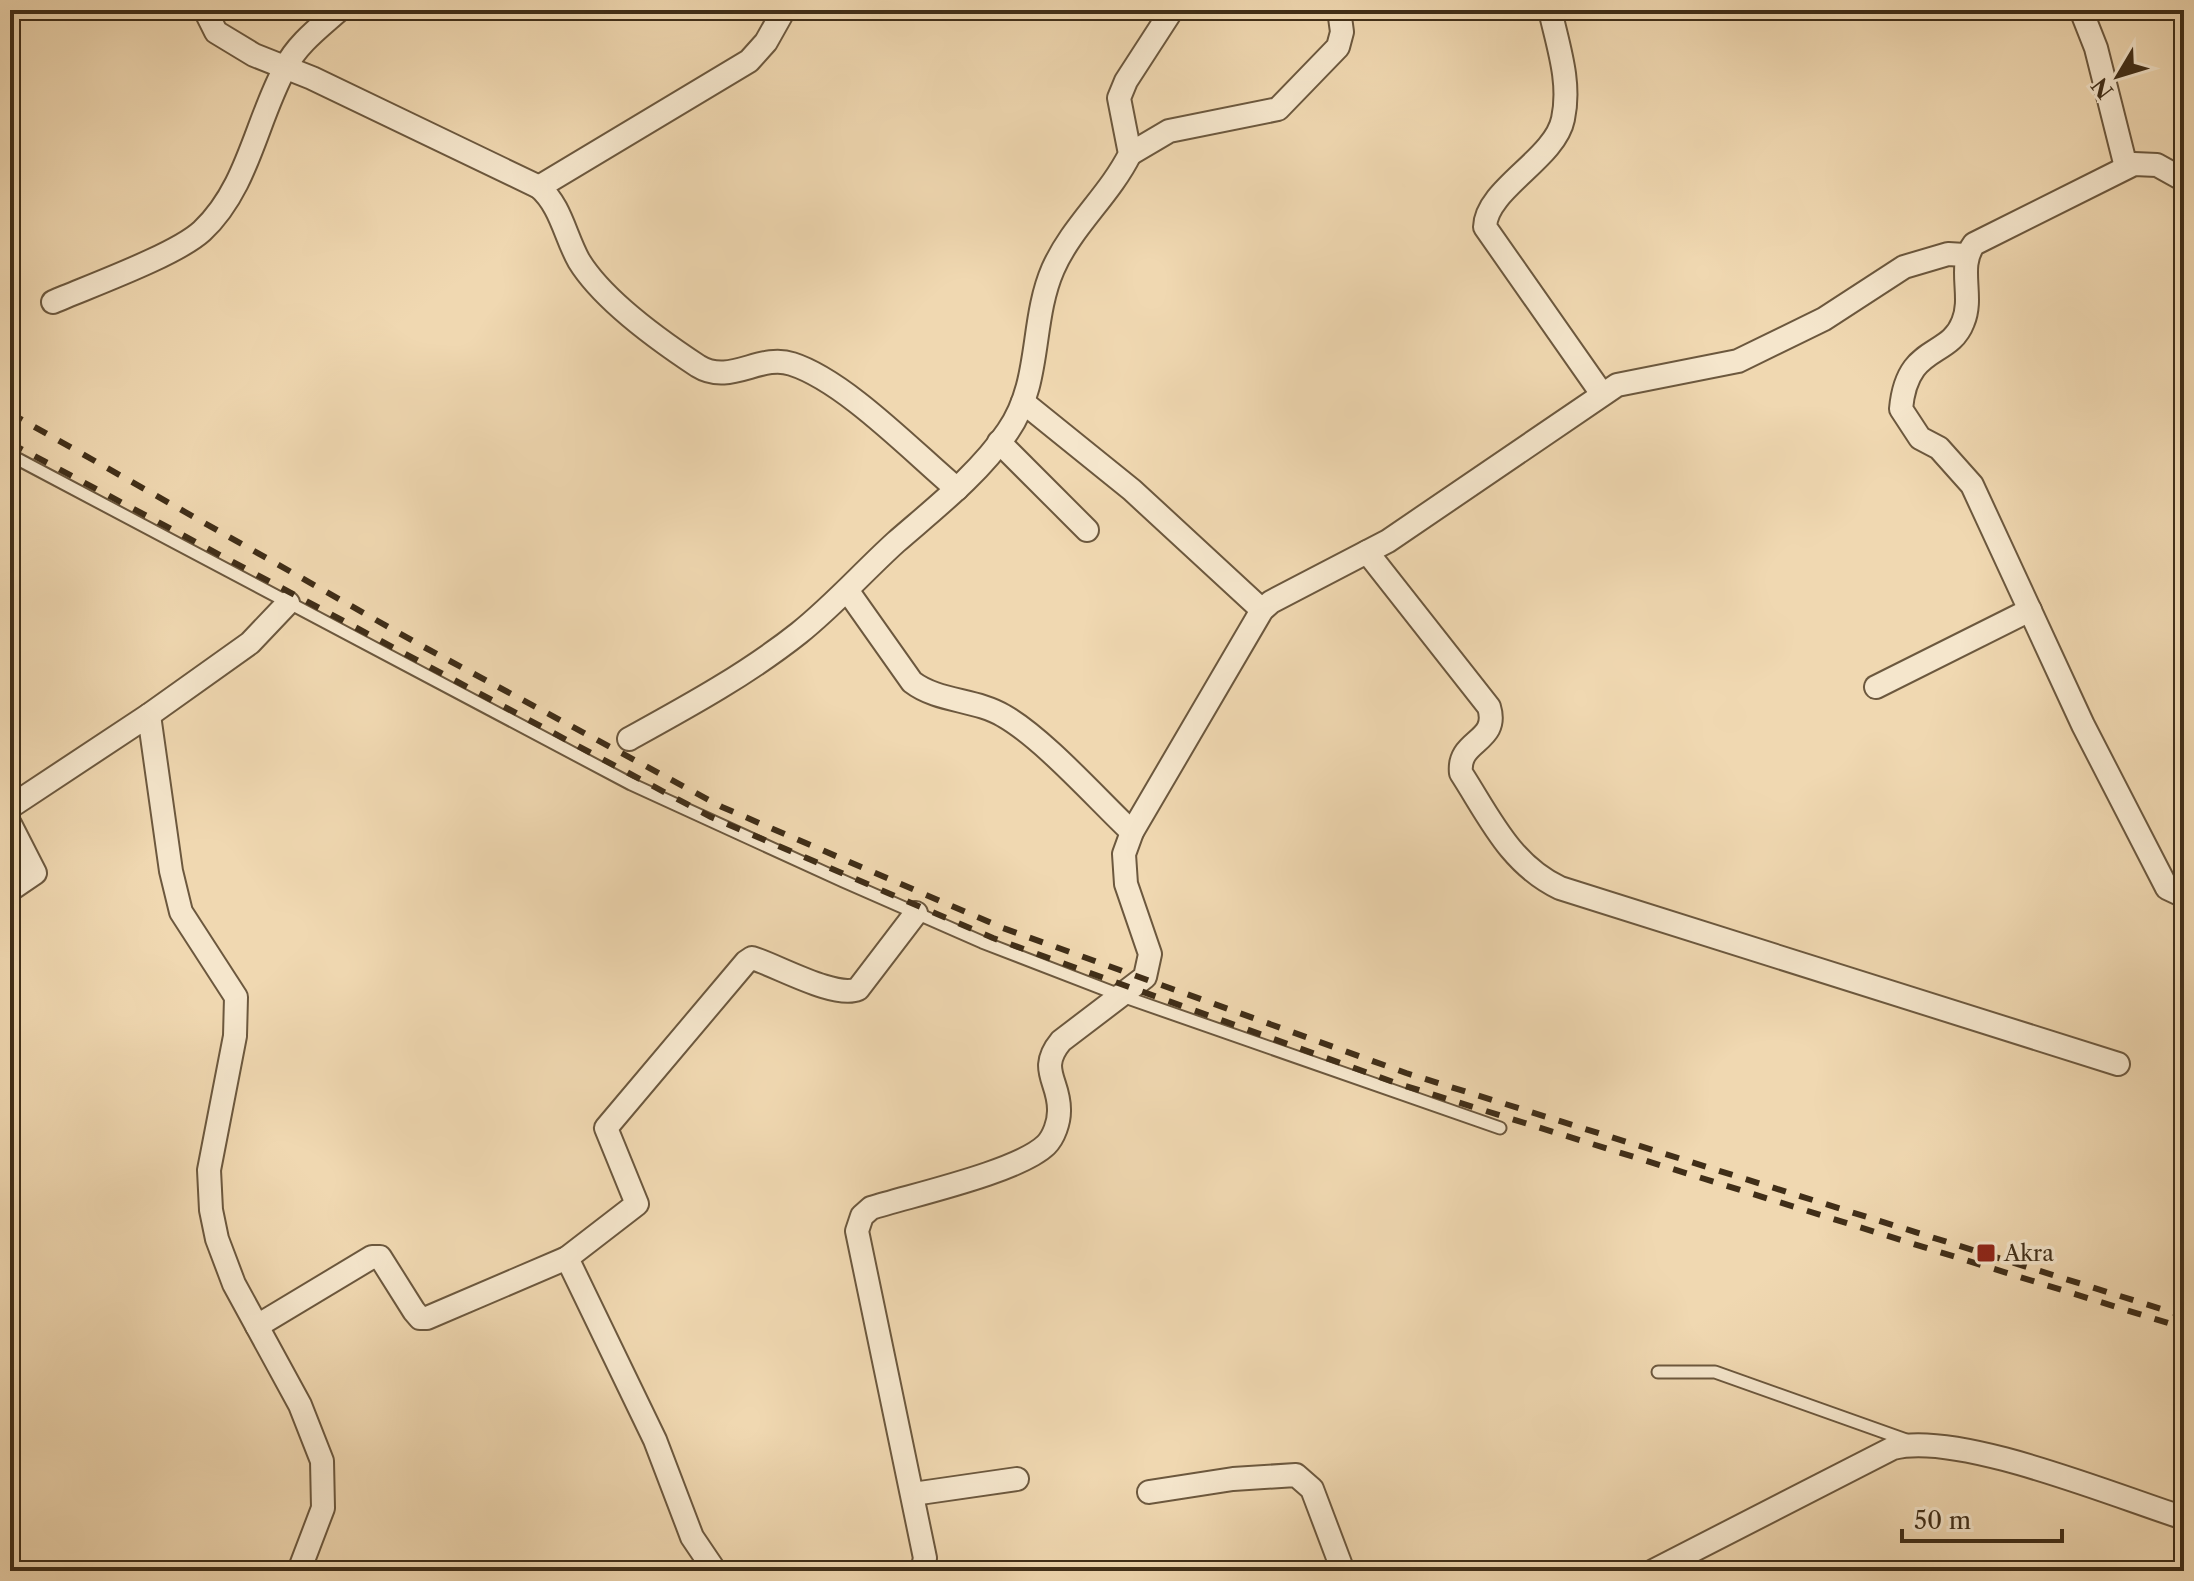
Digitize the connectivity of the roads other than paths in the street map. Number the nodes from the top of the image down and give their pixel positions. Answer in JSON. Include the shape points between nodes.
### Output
{"nodes":[{"id":1,"x":205,"y":10,"type":"edge"},
{"id":2,"x":339,"y":10,"type":"edge"},
{"id":3,"x":784,"y":10,"type":"edge"},
{"id":4,"x":1172,"y":10,"type":"edge"},
{"id":5,"x":1339,"y":10,"type":"edge"},
{"id":6,"x":1550,"y":10,"type":"edge"},
{"id":7,"x":2081,"y":10,"type":"edge"},
{"id":8,"x":285,"y":67,"type":"junction"},
{"id":9,"x":1130,"y":154,"type":"junction"},
{"id":10,"x":2126,"y":167,"type":"junction"},
{"id":11,"x":2184,"y":180,"type":"edge"},
{"id":12,"x":539,"y":187,"type":"junction"},
{"id":13,"x":1965,"y":255,"type":"junction"},
{"id":14,"x":53,"y":302,"type":"dead end"},
{"id":15,"x":1602,"y":394,"type":"junction"},
{"id":16,"x":1023,"y":402,"type":"junction"},
{"id":17,"x":999,"y":442,"type":"junction"},
{"id":18,"x":10,"y":455,"type":"edge"},
{"id":19,"x":957,"y":489,"type":"junction"},
{"id":20,"x":1087,"y":530,"type":"dead end"},
{"id":21,"x":1367,"y":552,"type":"junction"},
{"id":22,"x":847,"y":590,"type":"junction"},
{"id":23,"x":288,"y":603,"type":"junction"},
{"id":24,"x":1262,"y":610,"type":"junction"},
{"id":25,"x":2030,"y":610,"type":"junction"},
{"id":26,"x":1876,"y":687,"type":"dead end"},
{"id":27,"x":149,"y":715,"type":"junction"},
{"id":28,"x":629,"y":739,"type":"dead end"},
{"id":29,"x":10,"y":807,"type":"edge"},
{"id":30,"x":10,"y":824,"type":"edge"},
{"id":31,"x":1132,"y":832,"type":"junction"},
{"id":32,"x":10,"y":890,"type":"edge"},
{"id":33,"x":2184,"y":896,"type":"edge"},
{"id":34,"x":916,"y":913,"type":"junction"},
{"id":35,"x":1122,"y":996,"type":"junction"},
{"id":36,"x":2118,"y":1064,"type":"dead end"},
{"id":37,"x":1500,"y":1128,"type":"dead end"},
{"id":38,"x":567,"y":1258,"type":"junction"},
{"id":39,"x":257,"y":1326,"type":"junction"},
{"id":40,"x":1658,"y":1372,"type":"dead end"},
{"id":41,"x":1914,"y":1442,"type":"junction"},
{"id":42,"x":1017,"y":1479,"type":"dead end"},
{"id":43,"x":1149,"y":1492,"type":"dead end"},
{"id":44,"x":913,"y":1494,"type":"junction"},
{"id":45,"x":2184,"y":1518,"type":"edge"},
{"id":46,"x":299,"y":1571,"type":"edge"},
{"id":47,"x":715,"y":1571,"type":"edge"},
{"id":48,"x":922,"y":1571,"type":"edge"},
{"id":49,"x":1343,"y":1571,"type":"edge"},
{"id":50,"x":1653,"y":1571,"type":"edge"}],
"edges":[{"from":1,"to":8,"type":"street","via":[[208,22],[227,40]]},
{"from":2,"to":8,"type":"street"},
{"from":3,"to":12,"type":"street","via":[[749,61]]},
{"from":4,"to":9,"type":"street","via":[[1119,98]]},
{"from":5,"to":9,"type":"street","via":[[1338,47],[1278,109],[1169,131]]},
{"from":6,"to":15,"type":"street","via":[[1565,76],[1563,122],[1488,211],[1485,227]]},
{"from":7,"to":10,"type":"street"},
{"from":8,"to":12,"type":"street"},
{"from":8,"to":14,"type":"street","via":[[237,183],[204,229]]},
{"from":9,"to":16,"type":"street","via":[[1105,197],[1076,227],[1053,270],[1037,320],[1034,364]]},
{"from":10,"to":11,"type":"street","via":[[2157,165]]},
{"from":10,"to":13,"type":"street","via":[[1974,244]]},
{"from":12,"to":19,"type":"street","via":[[557,210],[587,271],[632,316],[699,366],[724,374],[776,360],[805,369],[842,392]]},
{"from":13,"to":15,"type":"street","via":[[1948,254],[1904,267],[1824,319],[1738,361],[1617,385]]},
{"from":13,"to":25,"type":"street","via":[[1965,319],[1951,339],[1913,367],[1901,409],[1920,438],[1939,448],[1972,485]]},
{"from":15,"to":21,"type":"street"},
{"from":16,"to":17,"type":"street"},
{"from":16,"to":24,"type":"street","via":[[1132,490]]},
{"from":17,"to":19,"type":"street"},
{"from":17,"to":20,"type":"street"},
{"from":18,"to":23,"type":"lane"},
{"from":19,"to":22,"type":"street"},
{"from":21,"to":24,"type":"street"},
{"from":21,"to":36,"type":"street","via":[[1489,707],[1490,730],[1465,752],[1461,773],[1527,870],[1560,888]]},
{"from":22,"to":28,"type":"street","via":[[797,634],[714,692]]},
{"from":22,"to":31,"type":"street","via":[[912,682],[924,691],[985,706],[1019,725]]},
{"from":23,"to":27,"type":"street","via":[[250,643]]},
{"from":23,"to":34,"type":"lane","via":[[631,784]]},
{"from":24,"to":31,"type":"street"},
{"from":25,"to":26,"type":"street"},
{"from":25,"to":33,"type":"street","via":[[2167,888]]},
{"from":27,"to":29,"type":"street"},
{"from":27,"to":39,"type":"street","via":[[181,912],[236,997],[235,1036],[209,1170],[211,1210],[223,1258]]},
{"from":30,"to":32,"type":"street","via":[[35,873]]},
{"from":31,"to":35,"type":"street","via":[[1124,854],[1126,884],[1150,954],[1145,977]]},
{"from":34,"to":35,"type":"lane"},
{"from":34,"to":38,"type":"street","via":[[851,992],[752,958],[746,962],[606,1128],[637,1204]]},
{"from":35,"to":37,"type":"lane"},
{"from":35,"to":44,"type":"street","via":[[1051,1053],[1059,1110],[1046,1145],[1020,1162],[871,1208],[862,1216],[857,1231]]},
{"from":38,"to":39,"type":"street","via":[[420,1318],[387,1264],[372,1257]]},
{"from":38,"to":47,"type":"street","via":[[655,1440],[692,1537]]},
{"from":39,"to":46,"type":"street","via":[[300,1405],[322,1461],[323,1508]]},
{"from":40,"to":41,"type":"lane","via":[[1715,1372]]},
{"from":41,"to":45,"type":"street","via":[[1997,1458]]},
{"from":41,"to":50,"type":"street"},
{"from":42,"to":44,"type":"street"},
{"from":43,"to":49,"type":"street","via":[[1296,1475],[1312,1489]]},
{"from":44,"to":48,"type":"street","via":[[925,1558]]}]}
